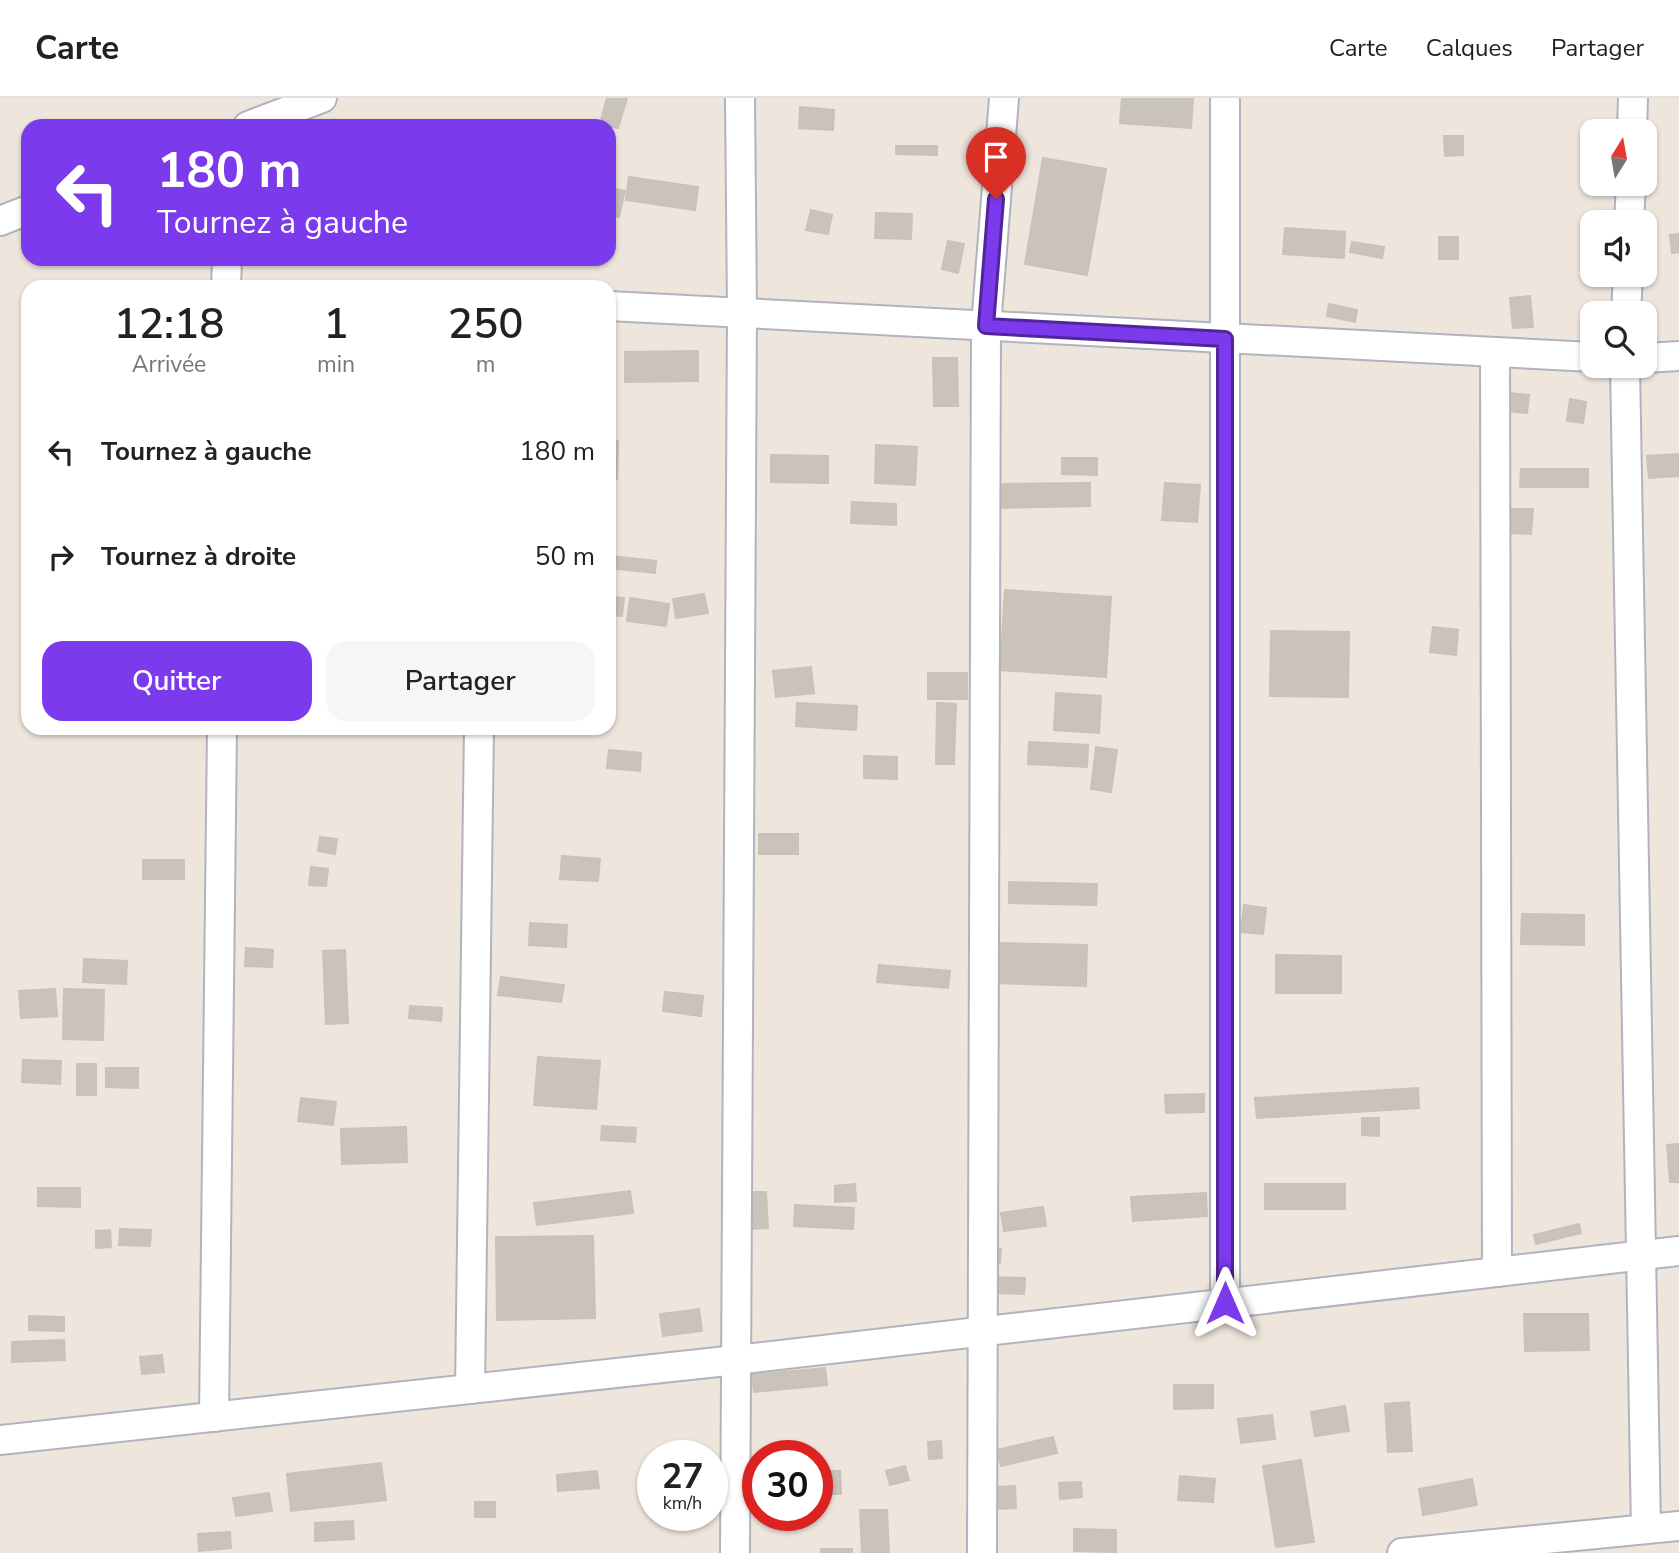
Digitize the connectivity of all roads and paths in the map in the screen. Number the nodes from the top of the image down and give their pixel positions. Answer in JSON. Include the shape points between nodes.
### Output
{"nodes":[{"id":1,"x":322,"y":98,"type":"edge"},
{"id":2,"x":740,"y":98,"type":"edge"},
{"id":3,"x":1004,"y":98,"type":"edge"},
{"id":4,"x":1225,"y":98,"type":"edge"},
{"id":5,"x":1633,"y":98,"type":"edge"},
{"id":6,"x":266,"y":119,"type":"edge"},
{"id":7,"x":1632,"y":119,"type":"edge"},
{"id":8,"x":21,"y":213,"type":"edge"},
{"id":9,"x":0,"y":221,"type":"edge"},
{"id":10,"x":616,"y":306,"type":"edge"},
{"id":11,"x":742,"y":313,"type":"junction"},
{"id":12,"x":986,"y":326,"type":"junction"},
{"id":13,"x":1225,"y":339,"type":"junction"},
{"id":14,"x":1495,"y":352,"type":"junction"},
{"id":15,"x":1580,"y":356,"type":"edge"},
{"id":16,"x":1679,"y":356,"type":"edge"},
{"id":17,"x":1657,"y":357,"type":"edge"},
{"id":18,"x":1625,"y":378,"type":"edge"},
{"id":19,"x":222,"y":735,"type":"edge"},
{"id":20,"x":479,"y":735,"type":"edge"},
{"id":21,"x":1679,"y":1251,"type":"edge"},
{"id":22,"x":1641,"y":1255,"type":"junction"},
{"id":23,"x":1497,"y":1272,"type":"junction"},
{"id":24,"x":1225,"y":1303,"type":"junction"},
{"id":25,"x":983,"y":1331,"type":"junction"},
{"id":26,"x":736,"y":1360,"type":"junction"},
{"id":27,"x":470,"y":1389,"type":"junction"},
{"id":28,"x":214,"y":1417,"type":"junction"},
{"id":29,"x":0,"y":1440,"type":"edge"},
{"id":30,"x":1679,"y":1526,"type":"edge"},
{"id":31,"x":1646,"y":1529,"type":"junction"},
{"id":32,"x":734,"y":1553,"type":"edge"},
{"id":33,"x":982,"y":1553,"type":"edge"},
{"id":34,"x":1402,"y":1553,"type":"edge"}],
"edges":[{"from":1,"to":6,"type":"street"},
{"from":2,"to":11,"type":"street"},
{"from":3,"to":12,"type":"street"},
{"from":4,"to":13,"type":"street"},
{"from":5,"to":7,"type":"street"},
{"from":8,"to":9,"type":"street"},
{"from":10,"to":11,"type":"street"},
{"from":11,"to":12,"type":"street"},
{"from":11,"to":26,"type":"street"},
{"from":12,"to":13,"type":"street"},
{"from":12,"to":25,"type":"street"},
{"from":13,"to":14,"type":"street"},
{"from":13,"to":24,"type":"street"},
{"from":14,"to":15,"type":"street"},
{"from":14,"to":23,"type":"street"},
{"from":16,"to":17,"type":"street"},
{"from":18,"to":22,"type":"street"},
{"from":19,"to":28,"type":"street"},
{"from":20,"to":27,"type":"street"},
{"from":21,"to":22,"type":"street"},
{"from":22,"to":23,"type":"street"},
{"from":22,"to":31,"type":"street"},
{"from":23,"to":24,"type":"street"},
{"from":24,"to":25,"type":"street"},
{"from":25,"to":26,"type":"street"},
{"from":25,"to":33,"type":"street"},
{"from":26,"to":27,"type":"street"},
{"from":26,"to":32,"type":"street"},
{"from":27,"to":28,"type":"street"},
{"from":28,"to":29,"type":"street"},
{"from":30,"to":31,"type":"street"},
{"from":31,"to":34,"type":"street"}]}
